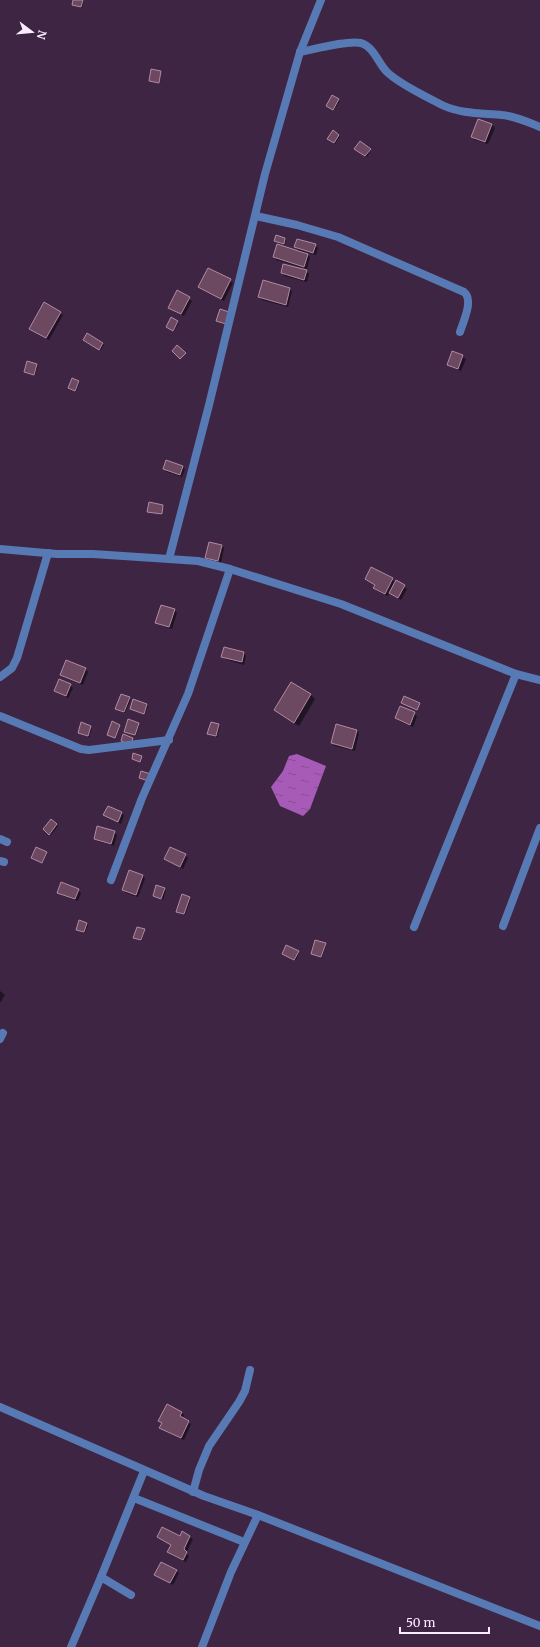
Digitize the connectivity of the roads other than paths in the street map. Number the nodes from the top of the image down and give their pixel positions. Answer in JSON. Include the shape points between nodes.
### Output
{"nodes":[{"id":1,"x":321,"y":0,"type":"edge"},
{"id":2,"x":300,"y":52,"type":"junction"},
{"id":3,"x":540,"y":127,"type":"edge"},
{"id":4,"x":256,"y":216,"type":"junction"},
{"id":5,"x":460,"y":332,"type":"dead end"},
{"id":6,"x":0,"y":549,"type":"edge"},
{"id":7,"x":48,"y":553,"type":"junction"},
{"id":8,"x":169,"y":559,"type":"junction"},
{"id":9,"x":230,"y":569,"type":"junction"},
{"id":10,"x":516,"y":674,"type":"junction"},
{"id":11,"x":0,"y":677,"type":"edge"},
{"id":12,"x":540,"y":680,"type":"edge"},
{"id":13,"x":0,"y":716,"type":"edge"},
{"id":14,"x":169,"y":740,"type":"junction"},
{"id":15,"x":540,"y":828,"type":"edge"},
{"id":16,"x":110,"y":880,"type":"dead end"},
{"id":17,"x":503,"y":926,"type":"dead end"},
{"id":18,"x":414,"y":927,"type":"dead end"},
{"id":19,"x":250,"y":1370,"type":"dead end"},
{"id":20,"x":0,"y":1407,"type":"edge"},
{"id":21,"x":144,"y":1470,"type":"junction"},
{"id":22,"x":193,"y":1492,"type":"junction"},
{"id":23,"x":134,"y":1498,"type":"junction"},
{"id":24,"x":258,"y":1515,"type":"junction"},
{"id":25,"x":244,"y":1542,"type":"junction"},
{"id":26,"x":101,"y":1577,"type":"junction"},
{"id":27,"x":131,"y":1595,"type":"dead end"},
{"id":28,"x":540,"y":1626,"type":"edge"},
{"id":29,"x":71,"y":1647,"type":"edge"},
{"id":30,"x":202,"y":1647,"type":"edge"}],
"edges":[{"from":1,"to":2,"type":"street"},
{"from":2,"to":3,"type":"street","via":[[354,42],[362,44],[370,48],[396,79],[443,105],[460,111],[503,115]]},
{"from":2,"to":4,"type":"street"},
{"from":4,"to":5,"type":"street","via":[[338,237],[464,292],[469,301]]},
{"from":4,"to":8,"type":"street"},
{"from":6,"to":7,"type":"street"},
{"from":7,"to":8,"type":"street"},
{"from":7,"to":11,"type":"street","via":[[17,658],[12,668]]},
{"from":8,"to":9,"type":"street","via":[[198,561]]},
{"from":9,"to":10,"type":"street","via":[[341,604]]},
{"from":9,"to":14,"type":"street","via":[[188,694]]},
{"from":10,"to":12,"type":"street"},
{"from":10,"to":18,"type":"street"},
{"from":13,"to":14,"type":"street","via":[[81,749]]},
{"from":14,"to":16,"type":"street","via":[[142,798]]},
{"from":15,"to":17,"type":"street"},
{"from":19,"to":22,"type":"street","via":[[245,1391],[209,1446]]},
{"from":20,"to":21,"type":"street"},
{"from":21,"to":22,"type":"street"},
{"from":21,"to":23,"type":"street"},
{"from":22,"to":24,"type":"street"},
{"from":23,"to":25,"type":"street"},
{"from":23,"to":26,"type":"street"},
{"from":24,"to":25,"type":"street"},
{"from":24,"to":28,"type":"street"},
{"from":25,"to":30,"type":"street"},
{"from":26,"to":27,"type":"street"},
{"from":26,"to":29,"type":"street"}]}
